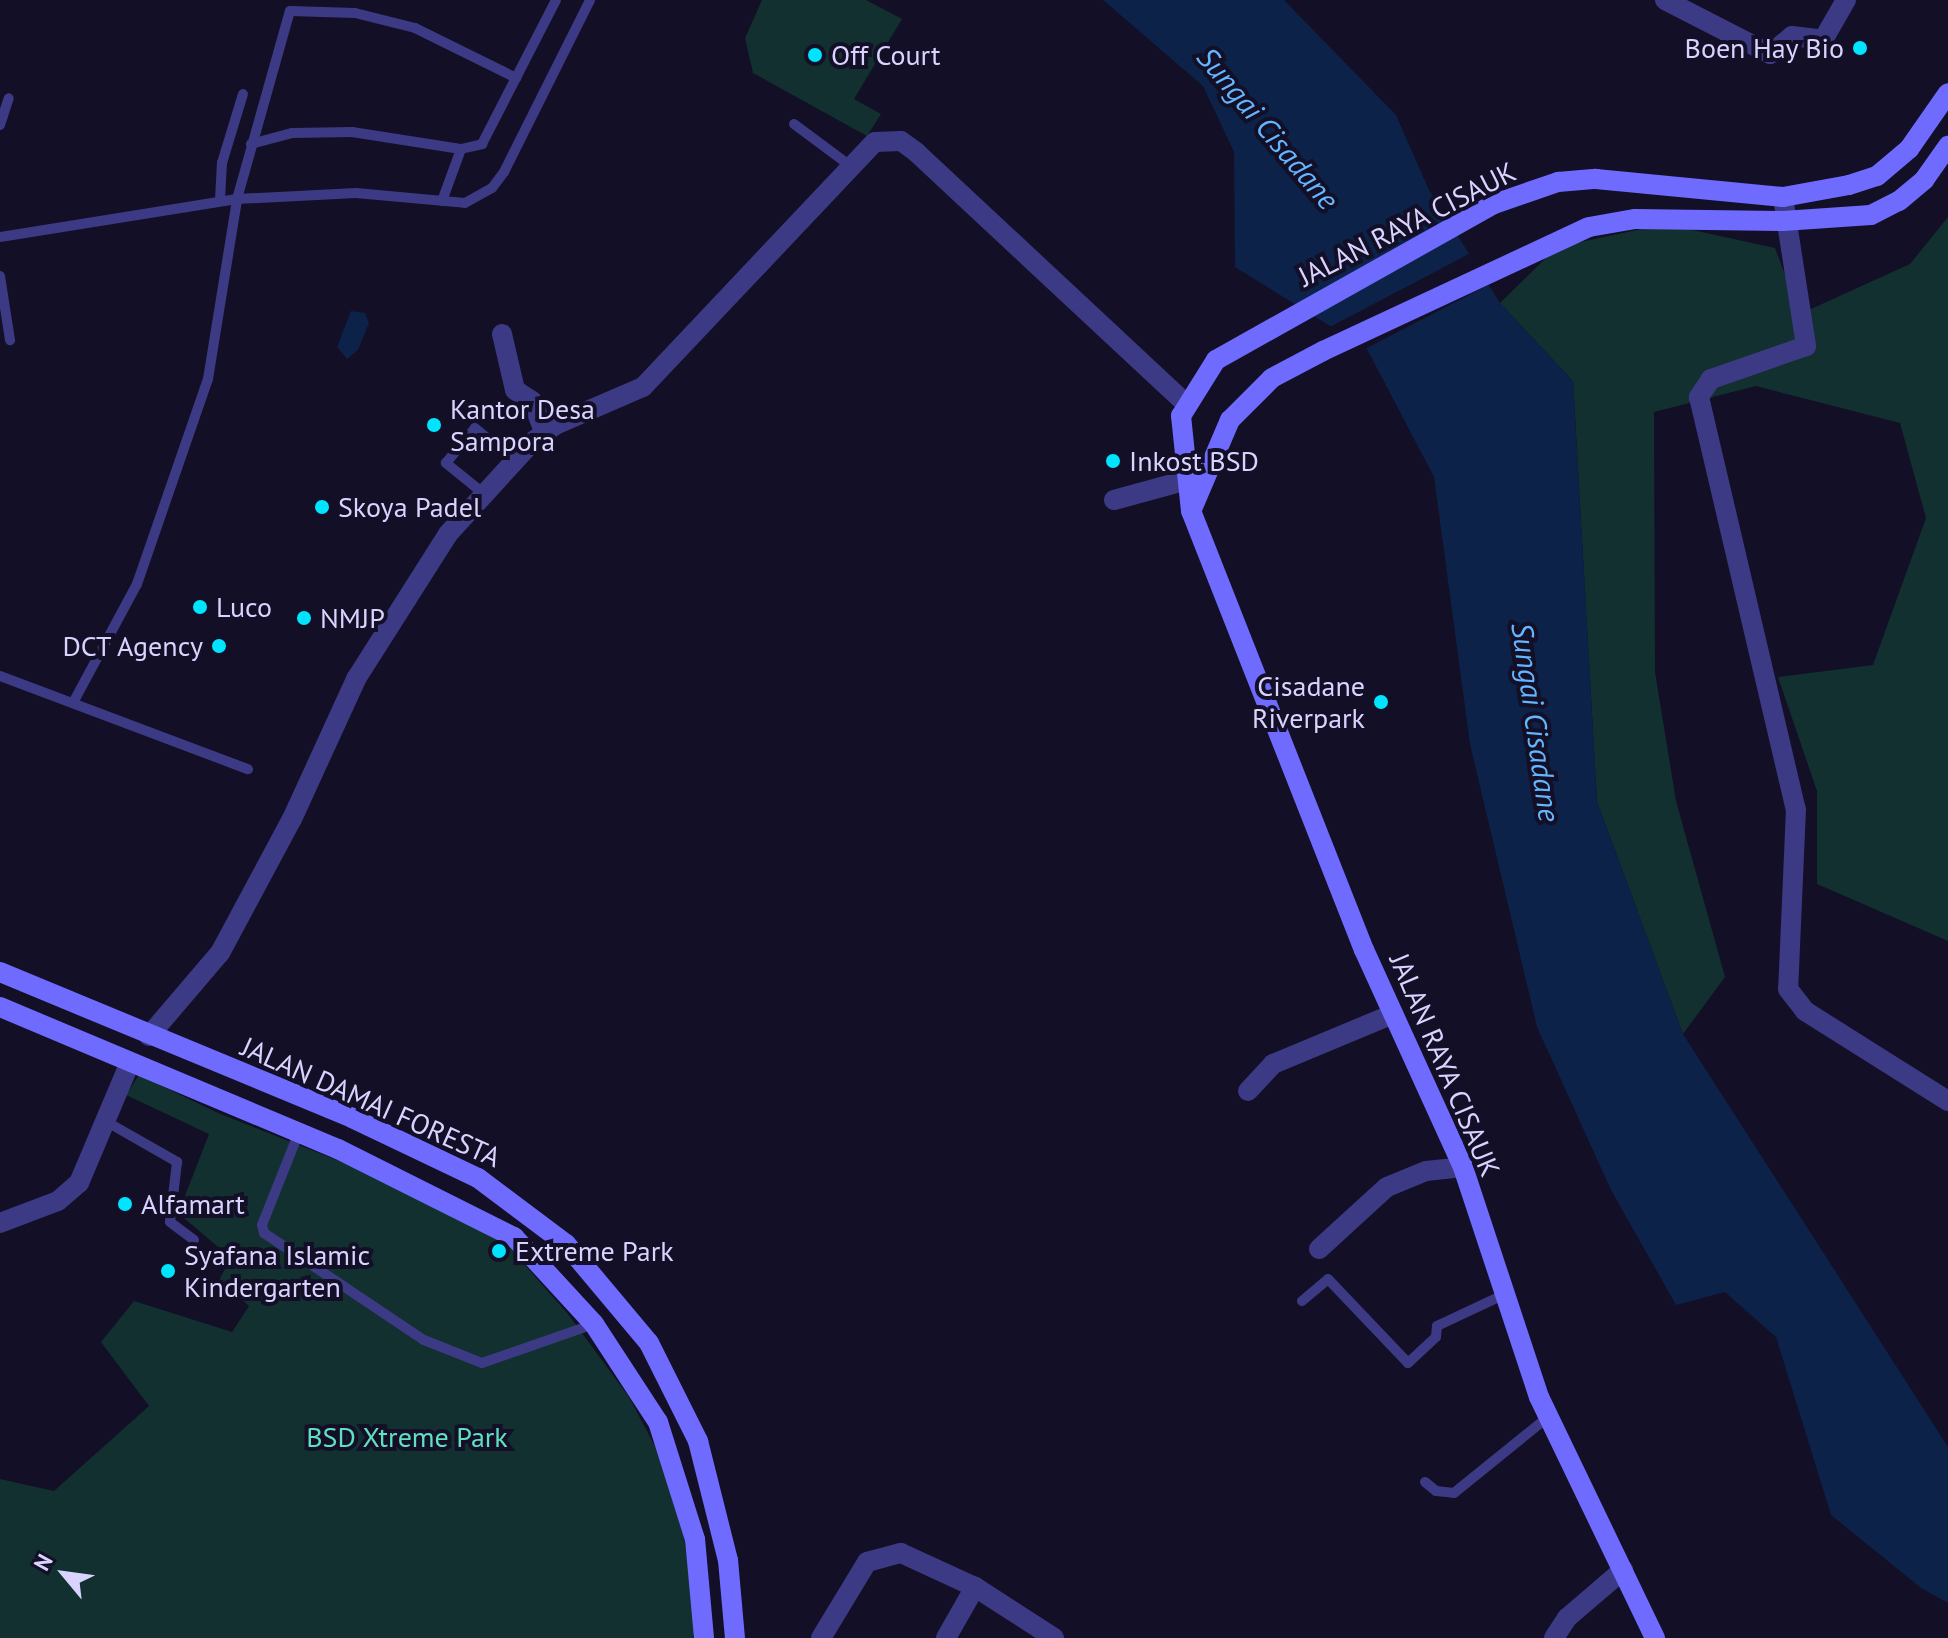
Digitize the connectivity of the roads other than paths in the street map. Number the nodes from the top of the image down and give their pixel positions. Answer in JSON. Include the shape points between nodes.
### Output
{"nodes":[{"id":1,"x":556,"y":0,"type":"edge"},
{"id":2,"x":590,"y":0,"type":"edge"},
{"id":3,"x":1665,"y":0,"type":"edge"},
{"id":4,"x":1846,"y":0,"type":"edge"},
{"id":5,"x":516,"y":78,"type":"junction"},
{"id":6,"x":1948,"y":93,"type":"edge"},
{"id":7,"x":243,"y":94,"type":"dead end"},
{"id":8,"x":9,"y":98,"type":"dead end"},
{"id":9,"x":794,"y":124,"type":"dead end"},
{"id":10,"x":0,"y":125,"type":"edge"},
{"id":11,"x":251,"y":144,"type":"junction"},
{"id":12,"x":1948,"y":146,"type":"edge"},
{"id":13,"x":461,"y":149,"type":"junction"},
{"id":14,"x":852,"y":167,"type":"junction"},
{"id":15,"x":1783,"y":197,"type":"junction"},
{"id":16,"x":237,"y":199,"type":"junction"},
{"id":17,"x":220,"y":200,"type":"junction"},
{"id":18,"x":442,"y":201,"type":"junction"},
{"id":19,"x":1783,"y":221,"type":"junction"},
{"id":20,"x":0,"y":237,"type":"edge"},
{"id":21,"x":0,"y":276,"type":"edge"},
{"id":22,"x":502,"y":334,"type":"dead end"},
{"id":23,"x":10,"y":340,"type":"dead end"},
{"id":24,"x":1185,"y":403,"type":"junction"},
{"id":25,"x":545,"y":433,"type":"junction"},
{"id":26,"x":514,"y":460,"type":"junction"},
{"id":27,"x":1193,"y":478,"type":"junction"},
{"id":28,"x":483,"y":493,"type":"junction"},
{"id":29,"x":1114,"y":500,"type":"dead end"},
{"id":30,"x":0,"y":676,"type":"edge"},
{"id":31,"x":74,"y":701,"type":"junction"},
{"id":32,"x":248,"y":769,"type":"dead end"},
{"id":33,"x":0,"y":972,"type":"edge"},
{"id":34,"x":0,"y":1007,"type":"edge"},
{"id":35,"x":1393,"y":1014,"type":"junction"},
{"id":36,"x":149,"y":1036,"type":"junction"},
{"id":37,"x":130,"y":1062,"type":"junction"},
{"id":38,"x":1248,"y":1091,"type":"dead end"},
{"id":39,"x":1948,"y":1101,"type":"edge"},
{"id":40,"x":352,"y":1118,"type":"junction"},
{"id":41,"x":107,"y":1122,"type":"junction"},
{"id":42,"x":299,"y":1132,"type":"junction"},
{"id":43,"x":338,"y":1149,"type":"junction"},
{"id":44,"x":1463,"y":1167,"type":"junction"},
{"id":45,"x":0,"y":1223,"type":"edge"},
{"id":46,"x":194,"y":1240,"type":"dead end"},
{"id":47,"x":1319,"y":1249,"type":"dead end"},
{"id":48,"x":1503,"y":1295,"type":"junction"},
{"id":49,"x":1302,"y":1301,"type":"dead end"},
{"id":50,"x":594,"y":1324,"type":"junction"},
{"id":51,"x":1548,"y":1417,"type":"junction"},
{"id":52,"x":1425,"y":1482,"type":"dead end"},
{"id":53,"x":1623,"y":1570,"type":"junction"},
{"id":54,"x":975,"y":1587,"type":"junction"},
{"id":55,"x":704,"y":1638,"type":"edge"},
{"id":56,"x":735,"y":1638,"type":"edge"},
{"id":57,"x":821,"y":1638,"type":"edge"},
{"id":58,"x":946,"y":1638,"type":"edge"},
{"id":59,"x":1054,"y":1638,"type":"edge"},
{"id":60,"x":1554,"y":1638,"type":"edge"},
{"id":61,"x":1655,"y":1638,"type":"edge"}],
"edges":[{"from":1,"to":5,"type":"lane"},
{"from":2,"to":18,"type":"lane","via":[[492,188],[465,203]]},
{"from":3,"to":4,"type":"street","via":[[1770,54],[1792,36],[1822,41]]},
{"from":5,"to":11,"type":"lane","via":[[415,28],[355,13],[290,11]]},
{"from":5,"to":13,"type":"lane","via":[[482,144]]},
{"from":6,"to":15,"type":"main road","name":"JALAN RAYA CISAUK","via":[[1909,149],[1877,176]]},
{"from":7,"to":17,"type":"lane","via":[[222,163]]},
{"from":8,"to":10,"type":"lane"},
{"from":9,"to":14,"type":"lane"},
{"from":11,"to":13,"type":"lane","via":[[292,133],[352,132]]},
{"from":11,"to":16,"type":"lane"},
{"from":12,"to":19,"type":"main road","name":"JALAN RAYA CISAUK","via":[[1924,180],[1871,215]]},
{"from":13,"to":18,"type":"lane"},
{"from":14,"to":24,"type":"street","via":[[875,142],[901,141]]},
{"from":14,"to":25,"type":"street","via":[[643,387]]},
{"from":15,"to":19,"type":"street"},
{"from":15,"to":24,"type":"main road","name":"JALAN RAYA CISAUK","via":[[1596,179],[1558,182],[1494,204],[1216,360]]},
{"from":16,"to":17,"type":"lane"},
{"from":16,"to":18,"type":"lane","via":[[345,193]]},
{"from":16,"to":31,"type":"lane","via":[[208,379],[175,482],[137,584]]},
{"from":17,"to":20,"type":"lane"},
{"from":19,"to":27,"type":"main road","name":"JALAN RAYA CISAUK","via":[[1635,219],[1589,227],[1540,248],[1323,351],[1252,393]]},
{"from":19,"to":39,"type":"street","via":[[1803,306],[1806,346],[1711,379],[1699,397],[1796,809],[1788,989],[1805,1011]]},
{"from":21,"to":23,"type":"lane"},
{"from":22,"to":25,"type":"street","via":[[515,390],[532,401]]},
{"from":24,"to":27,"type":"main road","name":"JALAN RAYA CISAUK","via":[[1180,431]]},
{"from":25,"to":26,"type":"street"},
{"from":26,"to":28,"type":"street"},
{"from":26,"to":28,"type":"lane","via":[[475,428],[446,463]]},
{"from":27,"to":29,"type":"street"},
{"from":27,"to":35,"type":"main road","name":"JALAN RAYA CISAUK","via":[[1191,511]]},
{"from":28,"to":36,"type":"street","via":[[430,559],[356,679],[286,831],[220,953]]},
{"from":30,"to":31,"type":"lane"},
{"from":31,"to":32,"type":"lane"},
{"from":33,"to":36,"type":"main road","name":"JALAN DAMAI FORESTA"},
{"from":34,"to":37,"type":"main road","name":"JALAN DAMAI FORESTA"},
{"from":35,"to":38,"type":"street","via":[[1273,1064]]},
{"from":35,"to":44,"type":"main road","name":"JALAN RAYA CISAUK"},
{"from":36,"to":40,"type":"main road","name":"JALAN DAMAI FORESTA"},
{"from":37,"to":41,"type":"street"},
{"from":37,"to":42,"type":"main road","name":"JALAN DAMAI FORESTA"},
{"from":40,"to":43,"type":"main road"},
{"from":40,"to":56,"type":"main road","name":"JALAN DAMAI FORESTA","via":[[510,1198],[566,1244],[631,1318],[671,1381],[698,1441],[728,1560]]},
{"from":41,"to":45,"type":"street","via":[[86,1173],[68,1194]]},
{"from":41,"to":46,"type":"lane","via":[[177,1162],[170,1222]]},
{"from":42,"to":43,"type":"main road","name":"JALAN DAMAI FORESTA"},
{"from":42,"to":50,"type":"lane","via":[[262,1225],[264,1233],[424,1340],[464,1359],[495,1362]]},
{"from":43,"to":50,"type":"main road","name":"JALAN DAMAI FORESTA","via":[[497,1225],[532,1254]]},
{"from":44,"to":47,"type":"street","via":[[1426,1171],[1387,1187]]},
{"from":44,"to":48,"type":"main road","name":"JALAN RAYA CISAUK"},
{"from":48,"to":49,"type":"lane","via":[[1437,1326],[1436,1337],[1408,1363],[1328,1279]]},
{"from":48,"to":51,"type":"main road","name":"JALAN RAYA CISAUK"},
{"from":50,"to":55,"type":"main road","name":"JALAN DAMAI FORESTA","via":[[640,1390],[673,1457],[695,1539]]},
{"from":51,"to":52,"type":"lane","via":[[1454,1493],[1436,1491]]},
{"from":51,"to":53,"type":"main road","name":"JALAN RAYA CISAUK"},
{"from":53,"to":60,"type":"street","via":[[1567,1618]]},
{"from":53,"to":61,"type":"main road","name":"JALAN RAYA CISAUK"},
{"from":54,"to":57,"type":"street","via":[[914,1556],[874,1557]]},
{"from":54,"to":58,"type":"street"},
{"from":54,"to":59,"type":"street"}]}
